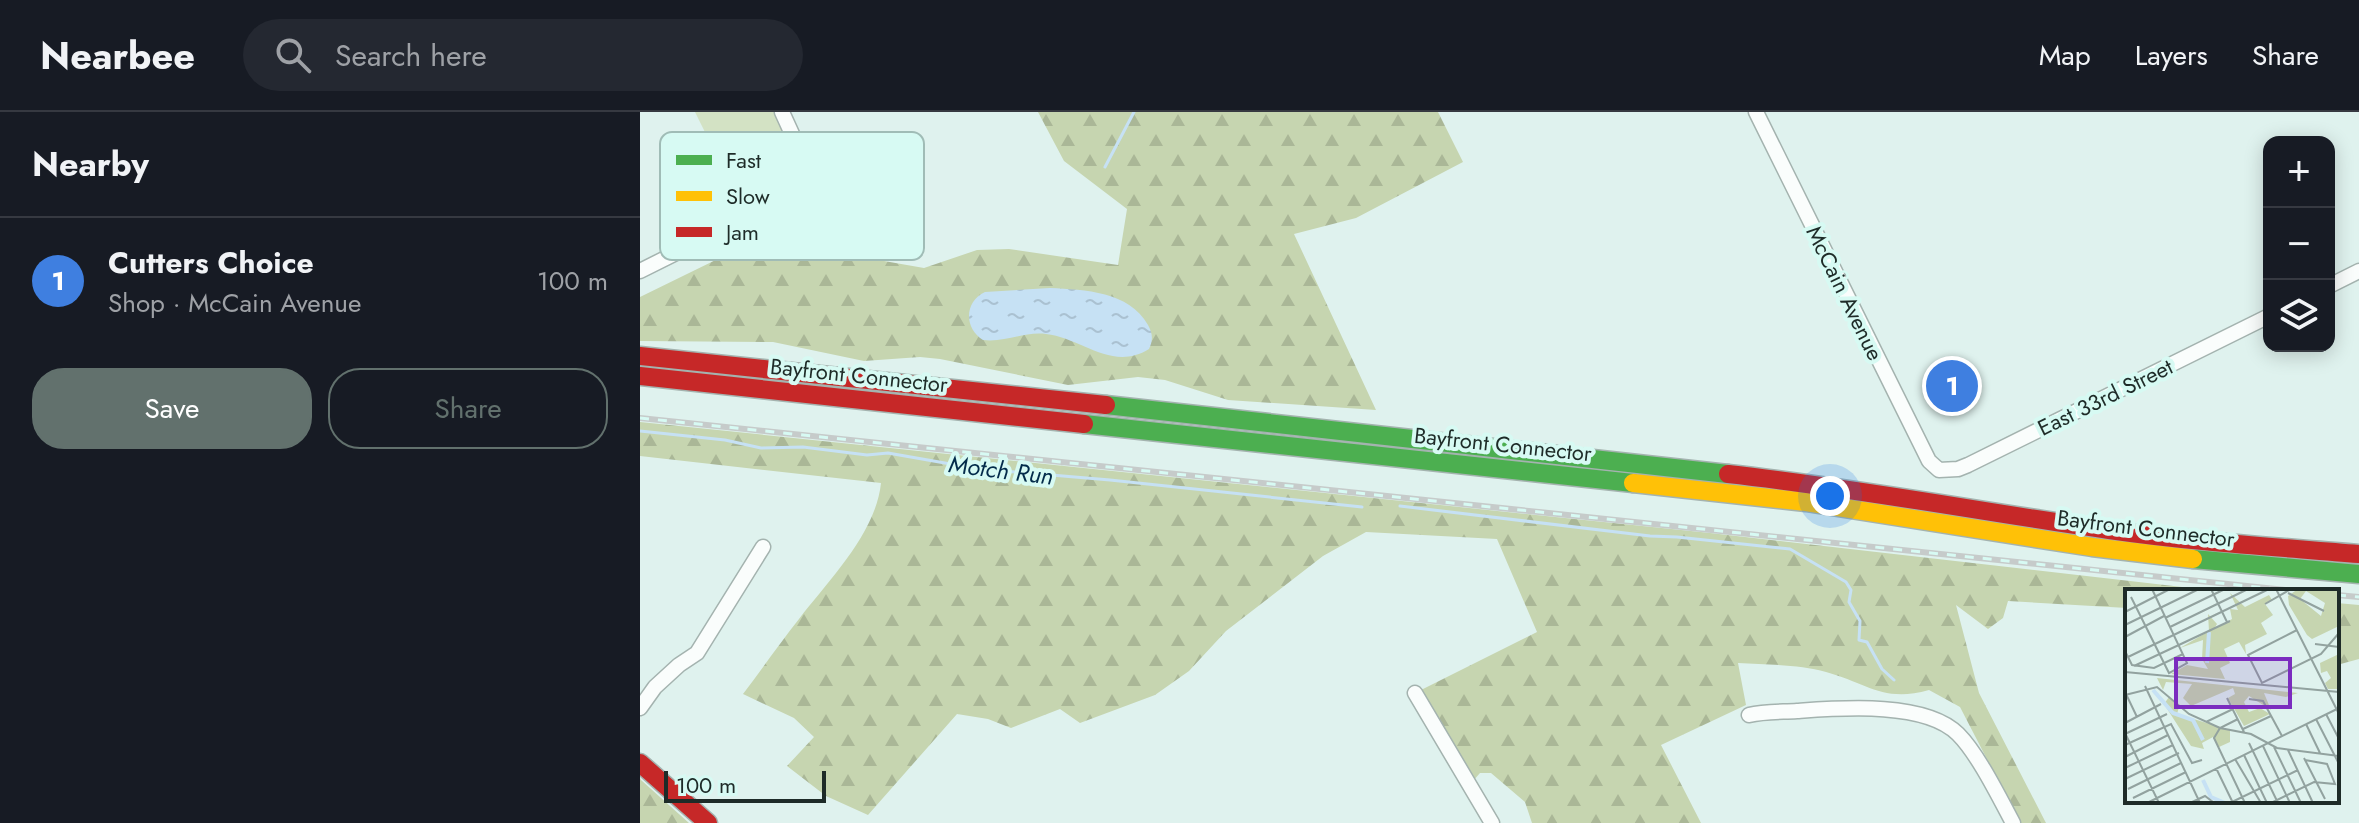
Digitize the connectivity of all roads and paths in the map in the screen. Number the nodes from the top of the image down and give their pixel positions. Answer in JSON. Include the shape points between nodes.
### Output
{"nodes":[{"id":1,"x":782,"y":112,"type":"edge"},
{"id":2,"x":1756,"y":112,"type":"edge"},
{"id":3,"x":791,"y":132,"type":"edge"},
{"id":4,"x":662,"y":260,"type":"edge"},
{"id":5,"x":640,"y":271,"type":"edge"},
{"id":6,"x":2359,"y":271,"type":"edge"},
{"id":7,"x":2335,"y":283,"type":"edge"},
{"id":8,"x":2263,"y":319,"type":"edge"},
{"id":9,"x":640,"y":356,"type":"edge"},
{"id":10,"x":640,"y":376,"type":"edge"},
{"id":11,"x":1939,"y":470,"type":"joint"},
{"id":12,"x":763,"y":547,"type":"dead end"},
{"id":13,"x":2359,"y":554,"type":"edge"},
{"id":14,"x":2359,"y":574,"type":"edge"},
{"id":15,"x":1415,"y":693,"type":"dead end"},
{"id":16,"x":640,"y":708,"type":"edge"},
{"id":17,"x":1749,"y":715,"type":"dead end"},
{"id":18,"x":640,"y":763,"type":"edge"},
{"id":19,"x":708,"y":823,"type":"edge"},
{"id":20,"x":1492,"y":823,"type":"edge"},
{"id":21,"x":2013,"y":823,"type":"edge"}],
"edges":[{"from":1,"to":3,"type":"street"},
{"from":2,"to":11,"type":"street","name":"McCain Avenue","via":[[1929,461]]},
{"from":4,"to":5,"type":"street"},
{"from":6,"to":7,"type":"street"},
{"from":8,"to":11,"type":"street","name":"East 33rd Street","via":[[1970,465]]},
{"from":9,"to":13,"type":"main road","name":"Bayfront Connector","via":[[1543,452],[1810,483],[2111,530]]},
{"from":10,"to":14,"type":"main road","name":"Bayfront Connector","via":[[1806,502],[2092,547]]},
{"from":12,"to":16,"type":"street","via":[[697,653],[655,687]]},
{"from":15,"to":20,"type":"street"},
{"from":17,"to":21,"type":"street","via":[[1871,708],[1934,720],[1958,734]]},
{"from":18,"to":19,"type":"main road"}]}
